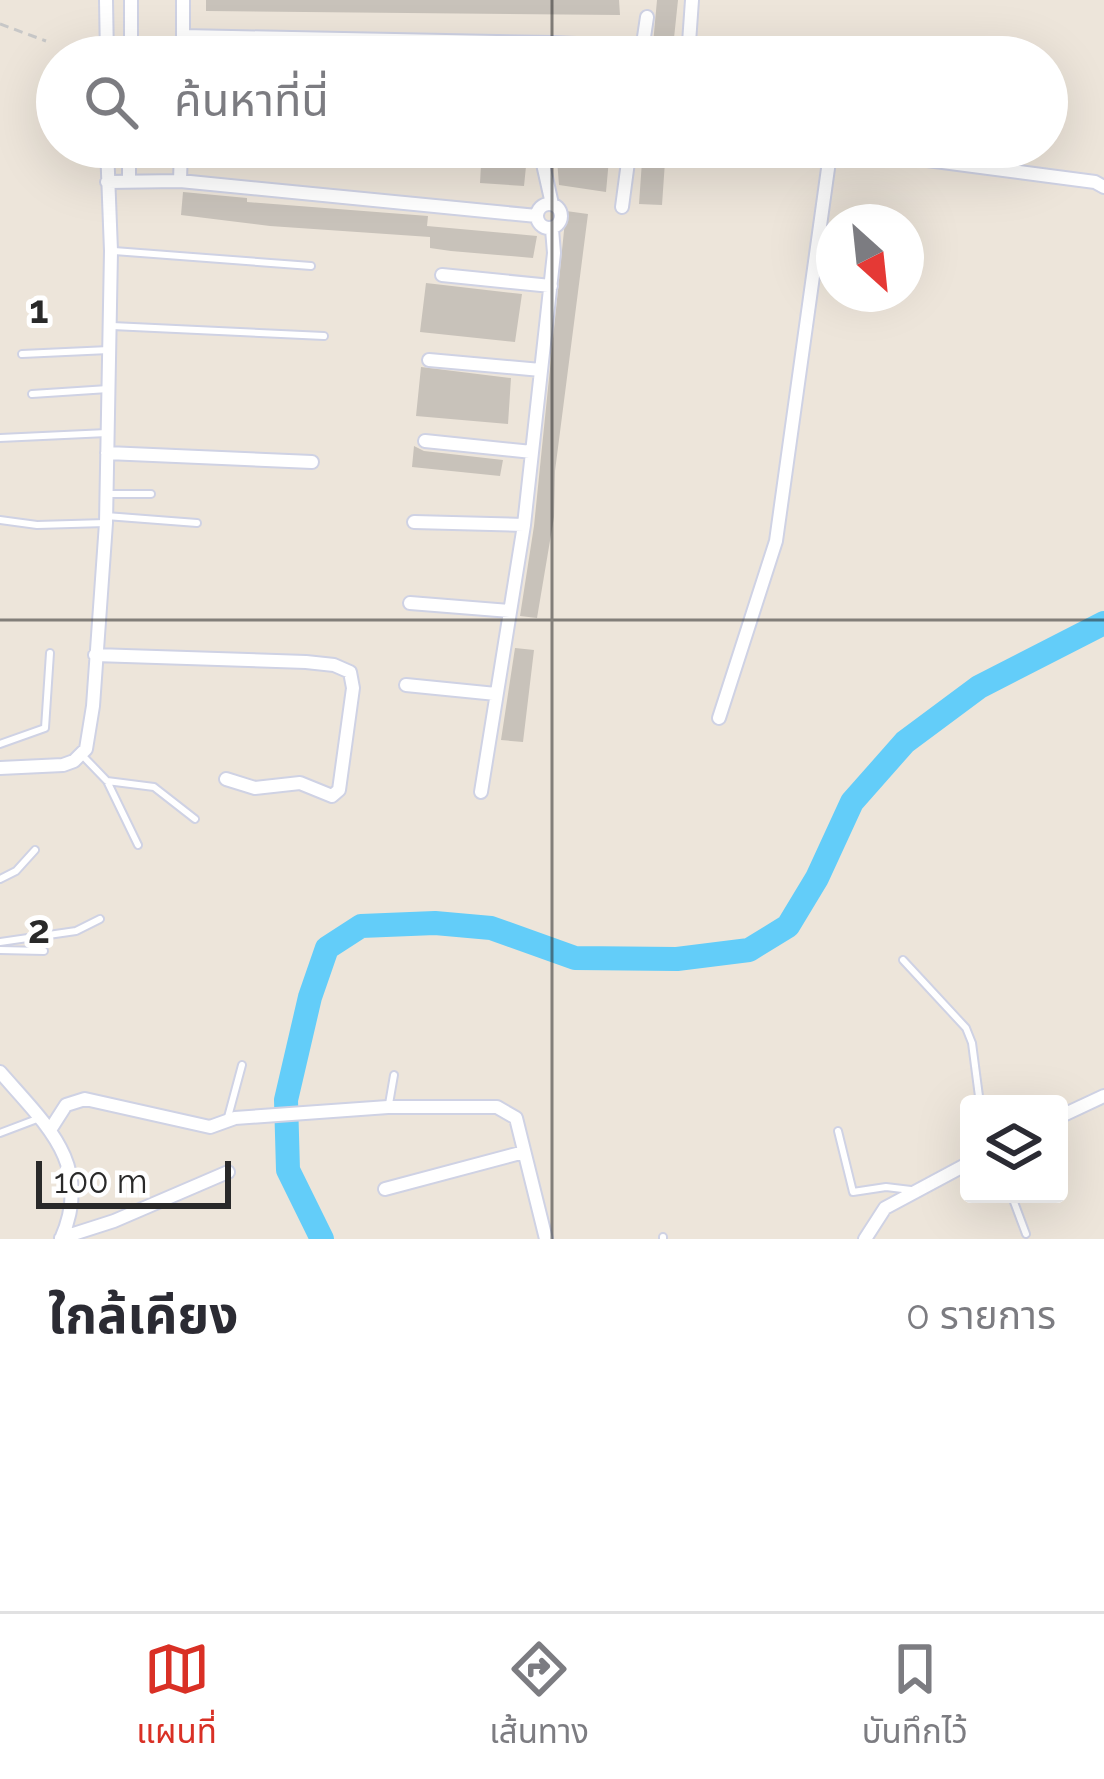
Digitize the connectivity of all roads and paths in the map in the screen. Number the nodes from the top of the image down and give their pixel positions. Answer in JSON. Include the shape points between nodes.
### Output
{"nodes":[{"id":1,"x":106,"y":0,"type":"edge"},
{"id":2,"x":131,"y":0,"type":"edge"},
{"id":3,"x":183,"y":0,"type":"edge"},
{"id":4,"x":692,"y":0,"type":"edge"},
{"id":5,"x":647,"y":17,"type":"dead end"},
{"id":6,"x":0,"y":24,"type":"edge"},
{"id":7,"x":183,"y":35,"type":"joint"},
{"id":8,"x":107,"y":36,"type":"edge"},
{"id":9,"x":131,"y":36,"type":"edge"},
{"id":10,"x":208,"y":36,"type":"edge"},
{"id":11,"x":644,"y":36,"type":"edge"},
{"id":12,"x":689,"y":36,"type":"edge"},
{"id":13,"x":36,"y":37,"type":"edge"},
{"id":14,"x":107,"y":168,"type":"edge"},
{"id":15,"x":129,"y":168,"type":"edge"},
{"id":16,"x":180,"y":168,"type":"edge"},
{"id":17,"x":544,"y":168,"type":"edge"},
{"id":18,"x":627,"y":168,"type":"edge"},
{"id":19,"x":827,"y":168,"type":"edge"},
{"id":20,"x":988,"y":168,"type":"edge"},
{"id":21,"x":180,"y":181,"type":"junction"},
{"id":22,"x":107,"y":182,"type":"junction"},
{"id":23,"x":129,"y":182,"type":"junction"},
{"id":24,"x":1104,"y":187,"type":"edge"},
{"id":25,"x":552,"y":204,"type":"junction"},
{"id":26,"x":622,"y":207,"type":"dead end"},
{"id":27,"x":537,"y":216,"type":"junction"},
{"id":28,"x":552,"y":229,"type":"junction"},
{"id":29,"x":111,"y":251,"type":"junction"},
{"id":30,"x":311,"y":266,"type":"dead end"},
{"id":31,"x":442,"y":275,"type":"dead end"},
{"id":32,"x":551,"y":286,"type":"junction"},
{"id":33,"x":110,"y":326,"type":"junction"},
{"id":34,"x":324,"y":336,"type":"dead end"},
{"id":35,"x":109,"y":350,"type":"junction"},
{"id":36,"x":22,"y":354,"type":"dead end"},
{"id":37,"x":429,"y":360,"type":"dead end"},
{"id":38,"x":541,"y":370,"type":"junction"},
{"id":39,"x":108,"y":389,"type":"junction"},
{"id":40,"x":32,"y":394,"type":"dead end"},
{"id":41,"x":107,"y":433,"type":"junction"},
{"id":42,"x":0,"y":438,"type":"edge"},
{"id":43,"x":425,"y":441,"type":"dead end"},
{"id":44,"x":532,"y":452,"type":"junction"},
{"id":45,"x":107,"y":453,"type":"junction"},
{"id":46,"x":312,"y":462,"type":"dead end"},
{"id":47,"x":106,"y":494,"type":"junction"},
{"id":48,"x":152,"y":494,"type":"dead end"},
{"id":49,"x":106,"y":519,"type":"junction"},
{"id":50,"x":0,"y":520,"type":"edge"},
{"id":51,"x":414,"y":522,"type":"dead end"},
{"id":52,"x":196,"y":523,"type":"dead end"},
{"id":53,"x":524,"y":525,"type":"junction"},
{"id":54,"x":410,"y":603,"type":"dead end"},
{"id":55,"x":510,"y":611,"type":"junction"},
{"id":56,"x":50,"y":653,"type":"dead end"},
{"id":57,"x":95,"y":655,"type":"junction"},
{"id":58,"x":406,"y":685,"type":"dead end"},
{"id":59,"x":496,"y":694,"type":"junction"},
{"id":60,"x":719,"y":718,"type":"dead end"},
{"id":61,"x":0,"y":744,"type":"edge"},
{"id":62,"x":82,"y":755,"type":"junction"},
{"id":63,"x":0,"y":768,"type":"edge"},
{"id":64,"x":226,"y":779,"type":"dead end"},
{"id":65,"x":107,"y":781,"type":"junction"},
{"id":66,"x":481,"y":792,"type":"dead end"},
{"id":67,"x":196,"y":819,"type":"dead end"},
{"id":68,"x":138,"y":845,"type":"dead end"},
{"id":69,"x":34,"y":850,"type":"dead end"},
{"id":70,"x":0,"y":879,"type":"edge"},
{"id":71,"x":100,"y":919,"type":"dead end"},
{"id":72,"x":0,"y":946,"type":"edge"},
{"id":73,"x":44,"y":950,"type":"dead end"},
{"id":74,"x":904,"y":960,"type":"dead end"},
{"id":75,"x":242,"y":1065,"type":"dead end"},
{"id":76,"x":0,"y":1072,"type":"edge"},
{"id":77,"x":394,"y":1075,"type":"dead end"},
{"id":78,"x":978,"y":1095,"type":"edge"},
{"id":79,"x":1104,"y":1096,"type":"edge"},
{"id":80,"x":388,"y":1108,"type":"junction"},
{"id":81,"x":1068,"y":1113,"type":"edge"},
{"id":82,"x":40,"y":1118,"type":"junction"},
{"id":83,"x":227,"y":1120,"type":"junction"},
{"id":84,"x":50,"y":1130,"type":"junction"},
{"id":85,"x":838,"y":1130,"type":"dead end"},
{"id":86,"x":0,"y":1133,"type":"edge"},
{"id":87,"x":524,"y":1151,"type":"junction"},
{"id":88,"x":960,"y":1168,"type":"edge"},
{"id":89,"x":228,"y":1172,"type":"dead end"},
{"id":90,"x":385,"y":1189,"type":"dead end"},
{"id":91,"x":915,"y":1191,"type":"junction"},
{"id":92,"x":1014,"y":1203,"type":"edge"},
{"id":93,"x":1026,"y":1234,"type":"dead end"},
{"id":94,"x":61,"y":1239,"type":"edge"},
{"id":95,"x":546,"y":1239,"type":"edge"},
{"id":96,"x":866,"y":1239,"type":"edge"}],
"edges":[{"from":1,"to":8,"type":"street"},
{"from":2,"to":9,"type":"street"},
{"from":3,"to":7,"type":"street"},
{"from":4,"to":12,"type":"street"},
{"from":5,"to":11,"type":"street"},
{"from":6,"to":13,"type":"path"},
{"from":7,"to":10,"type":"street"},
{"from":14,"to":22,"type":"street"},
{"from":15,"to":23,"type":"street"},
{"from":16,"to":21,"type":"street"},
{"from":17,"to":25,"type":"street"},
{"from":18,"to":26,"type":"street"},
{"from":19,"to":60,"type":"street","via":[[776,541]]},
{"from":20,"to":24,"type":"street"},
{"from":21,"to":23,"type":"street"},
{"from":21,"to":27,"type":"street"},
{"from":22,"to":23,"type":"street"},
{"from":22,"to":29,"type":"street"},
{"from":25,"to":27,"type":"street"},
{"from":25,"to":28,"type":"street","via":[[562,216]]},
{"from":27,"to":28,"type":"street"},
{"from":28,"to":32,"type":"street"},
{"from":29,"to":30,"type":"lane"},
{"from":29,"to":33,"type":"street"},
{"from":31,"to":32,"type":"street"},
{"from":32,"to":38,"type":"street"},
{"from":33,"to":34,"type":"lane"},
{"from":33,"to":35,"type":"street"},
{"from":35,"to":36,"type":"lane"},
{"from":35,"to":39,"type":"street"},
{"from":37,"to":38,"type":"street"},
{"from":38,"to":44,"type":"street"},
{"from":39,"to":40,"type":"lane"},
{"from":39,"to":41,"type":"street"},
{"from":41,"to":42,"type":"lane"},
{"from":41,"to":45,"type":"street"},
{"from":43,"to":44,"type":"street"},
{"from":44,"to":53,"type":"street"},
{"from":45,"to":46,"type":"street"},
{"from":45,"to":47,"type":"street"},
{"from":47,"to":48,"type":"lane"},
{"from":47,"to":49,"type":"street"},
{"from":49,"to":50,"type":"lane"},
{"from":49,"to":52,"type":"lane"},
{"from":49,"to":57,"type":"street"},
{"from":51,"to":53,"type":"street"},
{"from":53,"to":55,"type":"street"},
{"from":54,"to":55,"type":"street"},
{"from":55,"to":59,"type":"street"},
{"from":56,"to":61,"type":"lane","via":[[45,728]]},
{"from":57,"to":62,"type":"street"},
{"from":57,"to":64,"type":"street","via":[[306,662],[350,672],[339,790],[332,796],[300,783],[255,788]]},
{"from":58,"to":59,"type":"street"},
{"from":59,"to":66,"type":"street"},
{"from":62,"to":63,"type":"street","via":[[63,765]]},
{"from":62,"to":65,"type":"lane"},
{"from":65,"to":67,"type":"lane","via":[[154,788]]},
{"from":65,"to":68,"type":"lane"},
{"from":69,"to":70,"type":"lane"},
{"from":71,"to":72,"type":"lane"},
{"from":72,"to":73,"type":"lane"},
{"from":74,"to":78,"type":"lane","via":[[966,1028]]},
{"from":75,"to":83,"type":"lane"},
{"from":76,"to":82,"type":"street"},
{"from":77,"to":80,"type":"lane"},
{"from":79,"to":81,"type":"street"},
{"from":80,"to":83,"type":"street"},
{"from":80,"to":87,"type":"street","via":[[508,1110]]},
{"from":82,"to":84,"type":"street"},
{"from":82,"to":86,"type":"lane"},
{"from":83,"to":84,"type":"street","via":[[204,1126],[85,1099],[66,1105]]},
{"from":84,"to":94,"type":"street","via":[[74,1188]]},
{"from":85,"to":91,"type":"lane","via":[[853,1192]]},
{"from":87,"to":90,"type":"street"},
{"from":87,"to":95,"type":"street"},
{"from":88,"to":91,"type":"street"},
{"from":89,"to":94,"type":"street"},
{"from":91,"to":96,"type":"street","via":[[885,1208]]},
{"from":92,"to":93,"type":"lane"}]}
